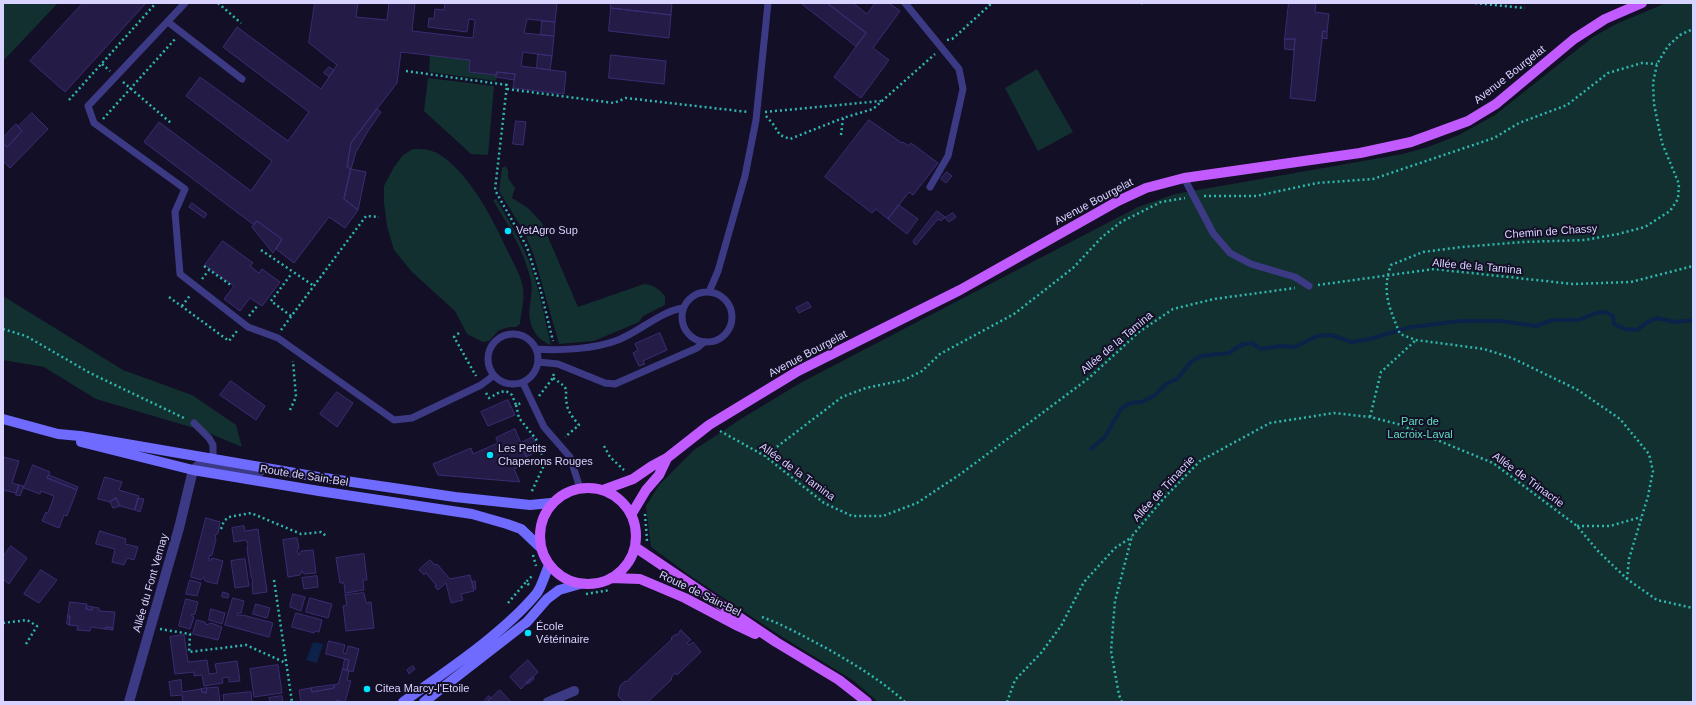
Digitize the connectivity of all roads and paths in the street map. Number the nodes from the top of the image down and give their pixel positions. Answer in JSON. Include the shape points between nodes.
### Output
{"nodes":[{"id":1,"x":156,"y":3,"type":"edge"},
{"id":2,"x":185,"y":3,"type":"edge"},
{"id":3,"x":218,"y":3,"type":"edge"},
{"id":4,"x":768,"y":3,"type":"edge"},
{"id":5,"x":905,"y":3,"type":"edge"},
{"id":6,"x":992,"y":3,"type":"edge"},
{"id":7,"x":1475,"y":3,"type":"edge"},
{"id":8,"x":1642,"y":3,"type":"edge"},
{"id":9,"x":1525,"y":8,"type":"dead end"},
{"id":10,"x":168,"y":22,"type":"junction"},
{"id":11,"x":241,"y":23,"type":"dead end"},
{"id":12,"x":1693,"y":29,"type":"edge"},
{"id":13,"x":181,"y":33,"type":"junction"},
{"id":14,"x":945,"y":40,"type":"dead end"},
{"id":15,"x":941,"y":49,"type":"junction"},
{"id":16,"x":102,"y":64,"type":"junction"},
{"id":17,"x":1657,"y":64,"type":"junction"},
{"id":18,"x":406,"y":71,"type":"dead end"},
{"id":19,"x":116,"y":76,"type":"junction"},
{"id":20,"x":242,"y":79,"type":"dead end"},
{"id":21,"x":130,"y":88,"type":"junction"},
{"id":22,"x":507,"y":89,"type":"junction"},
{"id":23,"x":69,"y":100,"type":"dead end"},
{"id":24,"x":881,"y":101,"type":"junction"},
{"id":25,"x":757,"y":113,"type":"junction"},
{"id":26,"x":843,"y":118,"type":"junction"},
{"id":27,"x":171,"y":123,"type":"dead end"},
{"id":28,"x":97,"y":125,"type":"junction"},
{"id":29,"x":841,"y":135,"type":"dead end"},
{"id":30,"x":1184,"y":178,"type":"junction"},
{"id":31,"x":930,"y":187,"type":"dead end"},
{"id":32,"x":1194,"y":196,"type":"junction"},
{"id":33,"x":379,"y":217,"type":"dead end"},
{"id":34,"x":261,"y":250,"type":"dead end"},
{"id":35,"x":204,"y":266,"type":"dead end"},
{"id":36,"x":1693,"y":266,"type":"edge"},
{"id":37,"x":292,"y":273,"type":"junction"},
{"id":38,"x":1387,"y":277,"type":"junction"},
{"id":39,"x":232,"y":286,"type":"dead end"},
{"id":40,"x":314,"y":286,"type":"junction"},
{"id":41,"x":1309,"y":286,"type":"junction"},
{"id":42,"x":709,"y":292,"type":"junction"},
{"id":43,"x":169,"y":298,"type":"dead end"},
{"id":44,"x":258,"y":305,"type":"dead end"},
{"id":45,"x":683,"y":308,"type":"junction"},
{"id":46,"x":292,"y":316,"type":"junction"},
{"id":47,"x":243,"y":323,"type":"junction"},
{"id":48,"x":3,"y":329,"type":"edge"},
{"id":49,"x":459,"y":333,"type":"dead end"},
{"id":50,"x":276,"y":337,"type":"junction"},
{"id":51,"x":1416,"y":340,"type":"junction"},
{"id":52,"x":704,"y":342,"type":"junction"},
{"id":53,"x":292,"y":348,"type":"junction"},
{"id":54,"x":536,"y":349,"type":"junction"},
{"id":55,"x":556,"y":350,"type":"junction"},
{"id":56,"x":538,"y":362,"type":"junction"},
{"id":57,"x":555,"y":364,"type":"junction"},
{"id":58,"x":493,"y":376,"type":"junction"},
{"id":59,"x":553,"y":378,"type":"junction"},
{"id":60,"x":523,"y":383,"type":"junction"},
{"id":61,"x":481,"y":385,"type":"junction"},
{"id":62,"x":531,"y":400,"type":"junction"},
{"id":63,"x":516,"y":405,"type":"junction"},
{"id":64,"x":290,"y":410,"type":"dead end"},
{"id":65,"x":571,"y":415,"type":"dead end"},
{"id":66,"x":1370,"y":416,"type":"junction"},
{"id":67,"x":3,"y":419,"type":"edge"},
{"id":68,"x":194,"y":423,"type":"joint"},
{"id":69,"x":709,"y":425,"type":"junction"},
{"id":70,"x":720,"y":431,"type":"junction"},
{"id":71,"x":61,"y":434,"type":"junction"},
{"id":72,"x":714,"y":436,"type":"dead end"},
{"id":73,"x":765,"y":456,"type":"junction"},
{"id":74,"x":667,"y":458,"type":"junction"},
{"id":75,"x":213,"y":459,"type":"junction"},
{"id":76,"x":263,"y":468,"type":"junction"},
{"id":77,"x":193,"y":470,"type":"junction"},
{"id":78,"x":580,"y":488,"type":"junction"},
{"id":79,"x":603,"y":490,"type":"junction"},
{"id":80,"x":552,"y":503,"type":"junction"},
{"id":81,"x":530,"y":505,"type":"junction"},
{"id":82,"x":645,"y":511,"type":"dead end"},
{"id":83,"x":631,"y":515,"type":"junction"},
{"id":84,"x":1641,"y":516,"type":"junction"},
{"id":85,"x":1577,"y":526,"type":"junction"},
{"id":86,"x":221,"y":529,"type":"dead end"},
{"id":87,"x":326,"y":536,"type":"dead end"},
{"id":88,"x":1132,"y":536,"type":"junction"},
{"id":89,"x":648,"y":544,"type":"dead end"},
{"id":90,"x":635,"y":547,"type":"junction"},
{"id":91,"x":536,"y":549,"type":"junction"},
{"id":92,"x":549,"y":565,"type":"junction"},
{"id":93,"x":611,"y":578,"type":"junction"},
{"id":94,"x":1627,"y":579,"type":"junction"},
{"id":95,"x":274,"y":580,"type":"dead end"},
{"id":96,"x":526,"y":582,"type":"junction"},
{"id":97,"x":580,"y":584,"type":"junction"},
{"id":98,"x":611,"y":590,"type":"dead end"},
{"id":99,"x":538,"y":592,"type":"junction"},
{"id":100,"x":585,"y":594,"type":"dead end"},
{"id":101,"x":508,"y":604,"type":"dead end"},
{"id":102,"x":1693,"y":608,"type":"edge"},
{"id":103,"x":760,"y":616,"type":"dead end"},
{"id":104,"x":3,"y":623,"type":"edge"},
{"id":105,"x":151,"y":627,"type":"junction"},
{"id":106,"x":776,"y":642,"type":"junction"},
{"id":107,"x":26,"y":644,"type":"dead end"},
{"id":108,"x":286,"y":663,"type":"junction"},
{"id":109,"x":574,"y":692,"type":"dead end"},
{"id":110,"x":129,"y":702,"type":"edge"},
{"id":111,"x":292,"y":702,"type":"edge"},
{"id":112,"x":403,"y":702,"type":"edge"},
{"id":113,"x":424,"y":702,"type":"edge"},
{"id":114,"x":548,"y":702,"type":"edge"},
{"id":115,"x":867,"y":702,"type":"edge"},
{"id":116,"x":905,"y":702,"type":"edge"},
{"id":117,"x":1007,"y":702,"type":"edge"},
{"id":118,"x":1122,"y":702,"type":"edge"}],
"edges":[{"from":1,"to":16,"type":"path"},
{"from":2,"to":10,"type":"lane"},
{"from":3,"to":11,"type":"path"},
{"from":4,"to":25,"type":"lane"},
{"from":5,"to":15,"type":"lane"},
{"from":6,"to":14,"type":"path","via":[[952,39]]},
{"from":7,"to":9,"type":"path"},
{"from":8,"to":30,"type":"main road","name":"Avenue Bourgelat","via":[[1605,19],[1574,39],[1496,104],[1468,121],[1411,142],[1360,153]]},
{"from":10,"to":13,"type":"lane"},
{"from":10,"to":19,"type":"lane"},
{"from":12,"to":17,"type":"path","name":"Chemin de Chassy","via":[[1680,35],[1668,46]]},
{"from":13,"to":20,"type":"lane"},
{"from":13,"to":21,"type":"path"},
{"from":15,"to":24,"type":"path"},
{"from":15,"to":31,"type":"lane","via":[[959,69],[963,89],[948,156]]},
{"from":16,"to":19,"type":"path"},
{"from":16,"to":23,"type":"path"},
{"from":17,"to":32,"type":"path","via":[[1642,63],[1608,73],[1567,105],[1519,123],[1494,138],[1373,179],[1317,183],[1256,196]]},
{"from":17,"to":38,"type":"path","name":"Chemin de Chassy","via":[[1653,83],[1654,104],[1662,143],[1679,184],[1678,199],[1670,211],[1645,227],[1585,240],[1523,242],[1423,252],[1391,265]]},
{"from":18,"to":22,"type":"path","via":[[508,85]]},
{"from":19,"to":21,"type":"path"},
{"from":19,"to":28,"type":"lane","via":[[88,106]]},
{"from":21,"to":27,"type":"path"},
{"from":21,"to":28,"type":"path"},
{"from":22,"to":25,"type":"path","via":[[614,103],[626,98]]},
{"from":22,"to":55,"type":"path","via":[[495,190],[527,247]]},
{"from":24,"to":25,"type":"path"},
{"from":24,"to":26,"type":"path","via":[[873,109]]},
{"from":25,"to":26,"type":"path","via":[[764,114],[780,135],[790,139]]},
{"from":25,"to":42,"type":"lane","via":[[745,176],[718,271]]},
{"from":26,"to":29,"type":"path"},
{"from":28,"to":47,"type":"lane","via":[[185,189],[175,212],[180,274]]},
{"from":30,"to":32,"type":"lane"},
{"from":30,"to":69,"type":"main road","name":"Avenue Bourgelat","via":[[1146,188],[1118,202],[960,290],[798,371]]},
{"from":32,"to":41,"type":"lane","via":[[1213,233],[1230,253],[1251,264],[1295,277]]},
{"from":32,"to":73,"type":"path","via":[[1161,202],[1121,222],[1102,237],[1073,268],[1014,314],[940,354],[922,371],[904,380],[866,388],[842,397]]},
{"from":33,"to":40,"type":"path","via":[[366,216]]},
{"from":34,"to":37,"type":"path"},
{"from":35,"to":39,"type":"path"},
{"from":36,"to":38,"type":"path","name":"Allée de la Tamina","via":[[1631,282],[1573,284],[1434,269]]},
{"from":37,"to":40,"type":"path"},
{"from":37,"to":46,"type":"path","via":[[271,301]]},
{"from":38,"to":41,"type":"path","name":"Allée de la Tamina"},
{"from":38,"to":51,"type":"path","via":[[1387,302],[1400,334]]},
{"from":40,"to":46,"type":"path"},
{"from":41,"to":73,"type":"path","name":"Allée de la Tamina","via":[[1214,299],[1173,309],[1139,332],[1089,378],[962,473],[917,503],[883,516],[852,516],[824,503]]},
{"from":42,"to":45,"type":"lane","via":[[694,295]]},
{"from":42,"to":52,"type":"lane","via":[[725,299],[732,315],[731,324],[721,338]]},
{"from":43,"to":47,"type":"path","via":[[229,341]]},
{"from":44,"to":47,"type":"path"},
{"from":45,"to":52,"type":"lane","via":[[682,323],[685,330]]},
{"from":45,"to":55,"type":"lane","via":[[673,310],[618,340],[582,348]]},
{"from":46,"to":50,"type":"path"},
{"from":47,"to":50,"type":"lane"},
{"from":48,"to":68,"type":"path","via":[[26,336],[90,373]]},
{"from":49,"to":61,"type":"path","via":[[454,337]]},
{"from":50,"to":53,"type":"lane"},
{"from":51,"to":66,"type":"path","via":[[1381,372]]},
{"from":51,"to":84,"type":"path","via":[[1484,349],[1512,358],[1578,390],[1620,418],[1649,454],[1653,471]]},
{"from":52,"to":57,"type":"lane","via":[[697,348],[615,384],[605,383]]},
{"from":53,"to":61,"type":"lane","via":[[394,420],[412,418]]},
{"from":53,"to":64,"type":"path","via":[[296,397]]},
{"from":54,"to":55,"type":"lane"},
{"from":54,"to":56,"type":"lane"},
{"from":54,"to":58,"type":"lane","via":[[522,336],[514,334],[499,338],[489,349],[487,356],[487,363]]},
{"from":56,"to":57,"type":"lane"},
{"from":56,"to":60,"type":"lane","via":[[533,374]]},
{"from":57,"to":59,"type":"path"},
{"from":58,"to":60,"type":"lane","via":[[507,384]]},
{"from":58,"to":61,"type":"lane"},
{"from":59,"to":62,"type":"path","via":[[538,397]]},
{"from":59,"to":65,"type":"path","via":[[564,386],[567,392],[567,406]]},
{"from":60,"to":62,"type":"lane"},
{"from":61,"to":63,"type":"path","via":[[489,398],[506,391],[512,395]]},
{"from":62,"to":63,"type":"path"},
{"from":62,"to":78,"type":"lane","via":[[544,427],[570,457]]},
{"from":63,"to":81,"type":"path","via":[[519,418],[536,440],[545,462],[530,494]]},
{"from":66,"to":85,"type":"path","name":"Allée de Trinacrie","via":[[1398,424],[1493,462]]},
{"from":66,"to":88,"type":"path","name":"Allée de Trinacrie","via":[[1334,413],[1270,423],[1200,460]]},
{"from":67,"to":71,"type":"main road","name":"Route de Sain-Bel","via":[[21,426]]},
{"from":68,"to":75,"type":"lane","via":[[209,438]]},
{"from":69,"to":70,"type":"path","name":"Allée de la Tamina"},
{"from":69,"to":74,"type":"main road","name":"Avenue Bourgelat"},
{"from":70,"to":72,"type":"path"},
{"from":70,"to":73,"type":"path","name":"Allée de la Tamina"},
{"from":71,"to":75,"type":"main road","name":"Route de Sain-Bel"},
{"from":71,"to":77,"type":"main road","name":"Route de Sain-Bel","via":[[108,450]]},
{"from":74,"to":79,"type":"main road","name":"Avenue Bourgelat","via":[[633,479]]},
{"from":74,"to":83,"type":"main road","name":"Avenue Bourgelat","via":[[659,475],[646,490]]},
{"from":75,"to":76,"type":"main road","name":"Route de Sain-Bel"},
{"from":76,"to":77,"type":"street","via":[[257,474],[199,465]]},
{"from":76,"to":81,"type":"main road","name":"Route de Sain-Bel","via":[[455,497]]},
{"from":77,"to":91,"type":"main road","name":"Route de Sain-Bel","via":[[472,514],[521,529]]},
{"from":77,"to":105,"type":"street","name":"Allée du Font Vernay"},
{"from":78,"to":79,"type":"main road"},
{"from":78,"to":80,"type":"main road","via":[[565,493]]},
{"from":79,"to":83,"type":"main road","via":[[624,504]]},
{"from":80,"to":81,"type":"main road","name":"Route de Sain-Bel"},
{"from":80,"to":91,"type":"main road","via":[[543,516]]},
{"from":82,"to":89,"type":"path"},
{"from":83,"to":90,"type":"main road","via":[[635,527]]},
{"from":84,"to":85,"type":"path","via":[[1610,526]]},
{"from":84,"to":94,"type":"path","via":[[1629,559]]},
{"from":85,"to":94,"type":"path","name":"Allée de Trinacrie"},
{"from":86,"to":87,"type":"path","via":[[224,521],[230,517],[251,513],[301,534],[321,532]]},
{"from":88,"to":117,"type":"path","via":[[1115,548],[1084,582],[1061,626],[1041,653],[1015,680]]},
{"from":88,"to":118,"type":"path","name":"Allée de Trinacrie","via":[[1115,601],[1111,651]]},
{"from":90,"to":93,"type":"main road","via":[[622,570]]},
{"from":90,"to":106,"type":"main road","name":"Route de Sain-Bel"},
{"from":91,"to":92,"type":"main road"},
{"from":91,"to":96,"type":"path","via":[[536,565],[532,576]]},
{"from":92,"to":97,"type":"main road","via":[[557,574]]},
{"from":92,"to":99,"type":"main road"},
{"from":93,"to":97,"type":"main road","via":[[596,583]]},
{"from":93,"to":106,"type":"main road","name":"Route de Sain-Bel","via":[[640,579]]},
{"from":94,"to":102,"type":"path","name":"Allée de Trinacrie","via":[[1657,600]]},
{"from":95,"to":108,"type":"path"},
{"from":96,"to":99,"type":"path"},
{"from":96,"to":101,"type":"path"},
{"from":97,"to":113,"type":"main road","via":[[559,590],[547,599],[527,622]]},
{"from":98,"to":100,"type":"path"},
{"from":99,"to":112,"type":"main road","via":[[516,615],[480,645]]},
{"from":103,"to":116,"type":"path","via":[[786,626],[848,661],[887,686]]},
{"from":104,"to":107,"type":"path","via":[[27,620],[37,626]]},
{"from":105,"to":108,"type":"path","via":[[190,634],[189,652],[246,645]]},
{"from":105,"to":110,"type":"street","name":"Allée du Font Vernay"},
{"from":106,"to":115,"type":"main road","name":"Route de Sain-Bel","via":[[839,680]]},
{"from":108,"to":111,"type":"path"},
{"from":109,"to":114,"type":"street"}]}
